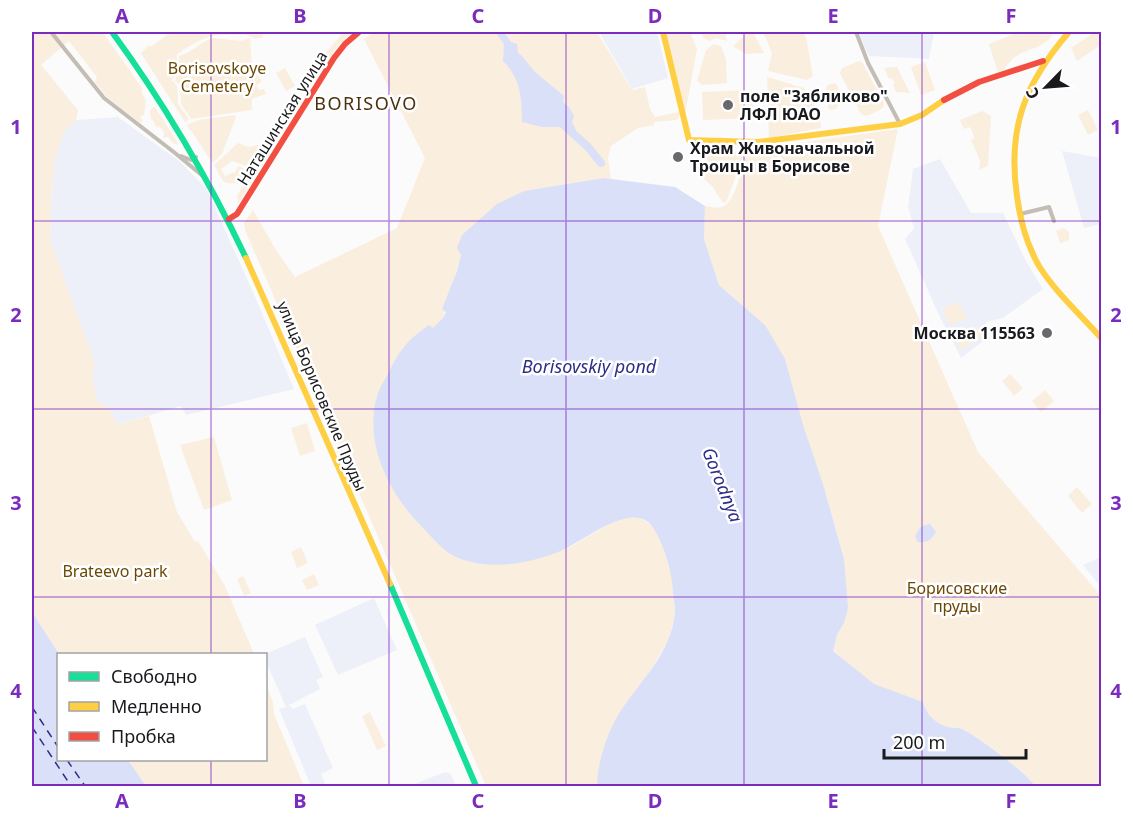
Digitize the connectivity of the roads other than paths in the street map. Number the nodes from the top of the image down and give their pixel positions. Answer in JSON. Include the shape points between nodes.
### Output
{"nodes":[{"id":1,"x":51,"y":32,"type":"edge"},
{"id":2,"x":112,"y":32,"type":"edge"},
{"id":3,"x":359,"y":32,"type":"edge"},
{"id":4,"x":663,"y":32,"type":"edge"},
{"id":5,"x":856,"y":32,"type":"edge"},
{"id":6,"x":1069,"y":32,"type":"edge"},
{"id":7,"x":1043,"y":61,"type":"junction"},
{"id":8,"x":900,"y":124,"type":"junction"},
{"id":9,"x":189,"y":147,"type":"junction"},
{"id":10,"x":175,"y":153,"type":"junction"},
{"id":11,"x":195,"y":157,"type":"junction"},
{"id":12,"x":210,"y":182,"type":"junction"},
{"id":13,"x":1020,"y":214,"type":"junction"},
{"id":14,"x":229,"y":219,"type":"junction"},
{"id":15,"x":1054,"y":221,"type":"dead end"},
{"id":16,"x":1101,"y":339,"type":"edge"},
{"id":17,"x":476,"y":786,"type":"edge"}],
"edges":[{"from":1,"to":10,"type":"street","via":[[104,98]]},
{"from":2,"to":9,"type":"street","name":"улица Борисовские Пруды"},
{"from":3,"to":14,"type":"street","name":"Наташинская улица","via":[[334,58],[237,214]]},
{"from":4,"to":8,"type":"street","via":[[689,140],[758,142]]},
{"from":5,"to":8,"type":"street"},
{"from":6,"to":7,"type":"street"},
{"from":7,"to":8,"type":"street","via":[[979,82]]},
{"from":7,"to":13,"type":"street","via":[[1017,118],[1014,181]]},
{"from":9,"to":10,"type":"street"},
{"from":9,"to":11,"type":"street","name":"улица Борисовские Пруды"},
{"from":10,"to":11,"type":"street","via":[[190,160]]},
{"from":10,"to":12,"type":"street"},
{"from":11,"to":12,"type":"street","name":"улица Борисовские Пруды"},
{"from":12,"to":14,"type":"street","name":"улица Борисовские Пруды"},
{"from":13,"to":15,"type":"street","via":[[1049,207]]},
{"from":13,"to":16,"type":"street","via":[[1025,236],[1040,267]]},
{"from":14,"to":17,"type":"street","name":"улица Борисовские Пруды"}]}
